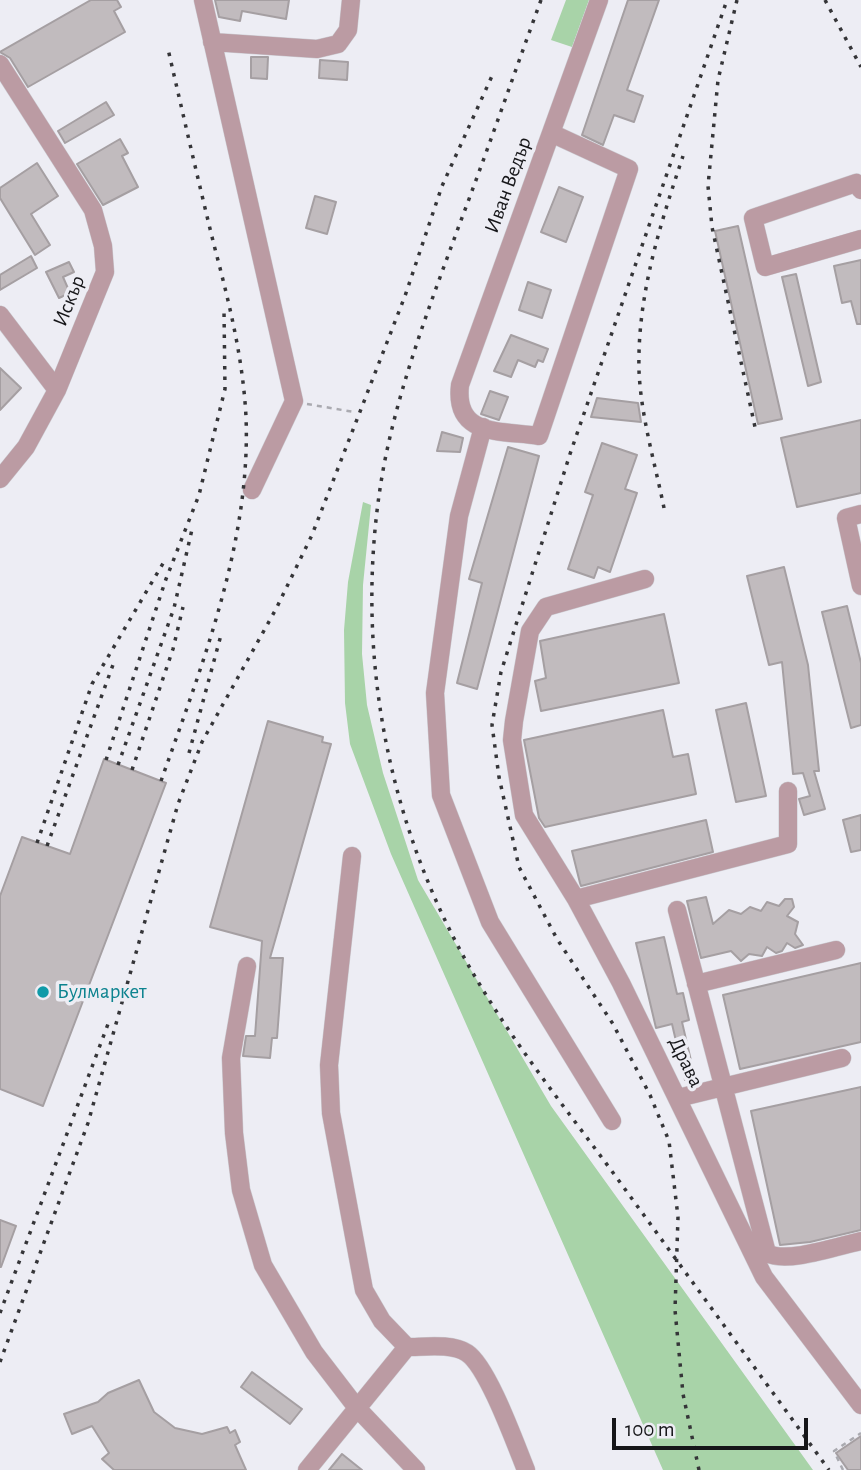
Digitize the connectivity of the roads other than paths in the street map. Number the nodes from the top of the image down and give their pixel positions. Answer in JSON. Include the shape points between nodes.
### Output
{"nodes":[{"id":1,"x":203,"y":0,"type":"edge"},
{"id":2,"x":351,"y":0,"type":"edge"},
{"id":3,"x":599,"y":0,"type":"edge"},
{"id":4,"x":212,"y":42,"type":"junction"},
{"id":5,"x":0,"y":64,"type":"edge"},
{"id":6,"x":551,"y":134,"type":"junction"},
{"id":7,"x":861,"y":190,"type":"edge"},
{"id":8,"x":861,"y":239,"type":"edge"},
{"id":9,"x":0,"y":315,"type":"edge"},
{"id":10,"x":57,"y":390,"type":"junction"},
{"id":11,"x":483,"y":427,"type":"junction"},
{"id":12,"x":0,"y":479,"type":"edge"},
{"id":13,"x":252,"y":490,"type":"dead end"},
{"id":14,"x":861,"y":514,"type":"edge"},
{"id":15,"x":645,"y":579,"type":"dead end"},
{"id":16,"x":861,"y":586,"type":"edge"},
{"id":17,"x":788,"y":791,"type":"dead end"},
{"id":18,"x":352,"y":856,"type":"dead end"},
{"id":19,"x":576,"y":899,"type":"junction"},
{"id":20,"x":677,"y":910,"type":"dead end"},
{"id":21,"x":836,"y":950,"type":"dead end"},
{"id":22,"x":247,"y":967,"type":"dead end"},
{"id":23,"x":696,"y":984,"type":"junction"},
{"id":24,"x":842,"y":1058,"type":"dead end"},
{"id":25,"x":722,"y":1087,"type":"junction"},
{"id":26,"x":678,"y":1098,"type":"junction"},
{"id":27,"x":612,"y":1121,"type":"dead end"},
{"id":28,"x":861,"y":1241,"type":"edge"},
{"id":29,"x":407,"y":1347,"type":"junction"},
{"id":30,"x":861,"y":1405,"type":"edge"},
{"id":31,"x":357,"y":1408,"type":"junction"},
{"id":32,"x":307,"y":1470,"type":"edge"},
{"id":33,"x":416,"y":1470,"type":"edge"},
{"id":34,"x":526,"y":1470,"type":"edge"}],
"edges":[{"from":1,"to":4,"type":"street"},
{"from":2,"to":4,"type":"street","via":[[348,30],[338,44],[317,49]]},
{"from":3,"to":6,"type":"street","name":"Иван Ведър"},
{"from":4,"to":13,"type":"street","via":[[294,401]]},
{"from":5,"to":10,"type":"street","name":"Искър","via":[[93,210],[103,246],[105,272]]},
{"from":6,"to":11,"type":"street","name":"Иван Ведър","via":[[460,385],[462,414],[474,426]]},
{"from":6,"to":11,"type":"street","via":[[629,169],[539,436]]},
{"from":7,"to":8,"type":"street","via":[[856,183],[753,218],[765,267]]},
{"from":9,"to":10,"type":"street"},
{"from":10,"to":12,"type":"street","name":"Искър","via":[[26,447]]},
{"from":11,"to":27,"type":"street","via":[[460,516],[435,693],[441,794],[490,922]]},
{"from":14,"to":16,"type":"street","via":[[846,518]]},
{"from":15,"to":19,"type":"street","name":"Драва","via":[[546,607],[530,631],[512,740],[524,815]]},
{"from":17,"to":19,"type":"street","via":[[788,844]]},
{"from":18,"to":29,"type":"street","via":[[329,1065],[331,1113],[365,1290],[383,1321]]},
{"from":19,"to":26,"type":"street","name":"Драва"},
{"from":20,"to":23,"type":"street"},
{"from":21,"to":23,"type":"street"},
{"from":22,"to":31,"type":"street","via":[[231,1058],[241,1190],[263,1265],[314,1352]]},
{"from":23,"to":25,"type":"street"},
{"from":24,"to":25,"type":"street"},
{"from":25,"to":26,"type":"street"},
{"from":25,"to":28,"type":"street","via":[[766,1253],[790,1257]]},
{"from":26,"to":30,"type":"street","name":"Драва","via":[[764,1278]]},
{"from":29,"to":31,"type":"street"},
{"from":29,"to":34,"type":"street","via":[[465,1351],[480,1364]]},
{"from":31,"to":32,"type":"street"},
{"from":31,"to":33,"type":"street"}]}
